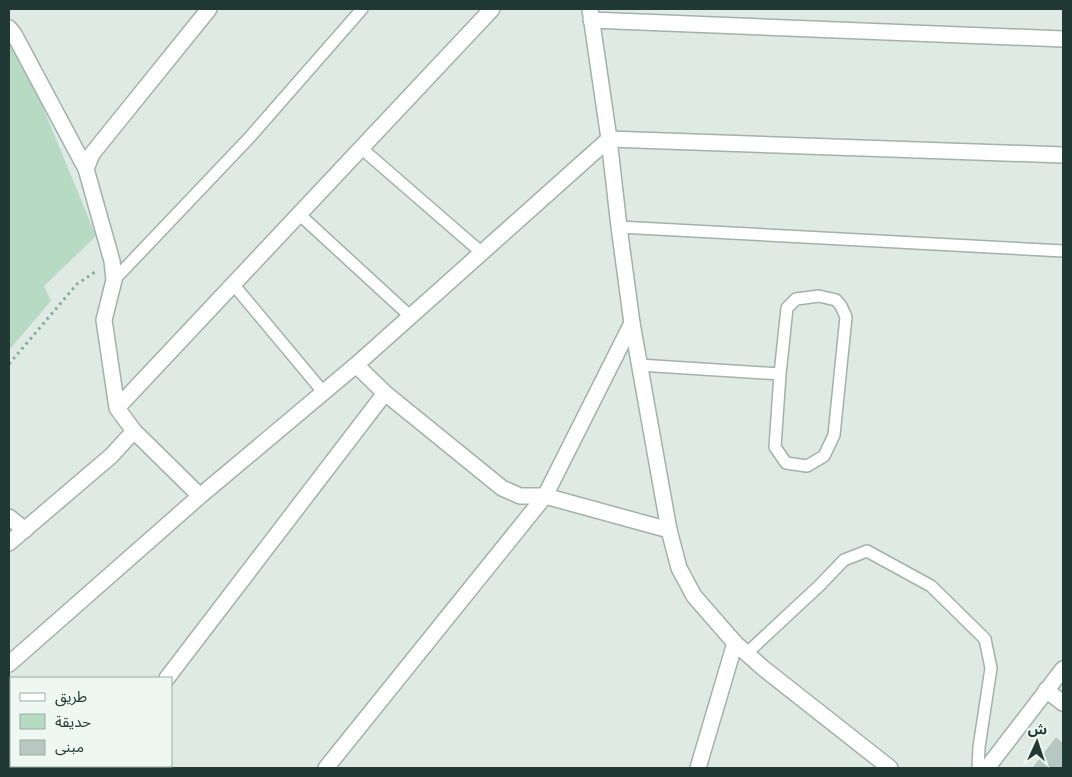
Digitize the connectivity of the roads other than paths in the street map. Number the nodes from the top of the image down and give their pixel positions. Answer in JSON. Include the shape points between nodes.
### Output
{"nodes":[{"id":1,"x":209,"y":9,"type":"edge"},
{"id":2,"x":362,"y":9,"type":"edge"},
{"id":3,"x":492,"y":9,"type":"edge"},
{"id":4,"x":590,"y":14,"type":"edge"},
{"id":5,"x":9,"y":28,"type":"edge"},
{"id":6,"x":1063,"y":39,"type":"edge"},
{"id":7,"x":609,"y":139,"type":"junction"},
{"id":8,"x":361,"y":148,"type":"junction"},
{"id":9,"x":1063,"y":155,"type":"edge"},
{"id":10,"x":86,"y":169,"type":"junction"},
{"id":11,"x":299,"y":214,"type":"junction"},
{"id":12,"x":619,"y":227,"type":"junction"},
{"id":13,"x":1063,"y":251,"type":"edge"},
{"id":14,"x":482,"y":253,"type":"junction"},
{"id":15,"x":114,"y":280,"type":"junction"},
{"id":16,"x":233,"y":284,"type":"junction"},
{"id":17,"x":411,"y":317,"type":"junction"},
{"id":18,"x":632,"y":323,"type":"junction"},
{"id":19,"x":640,"y":364,"type":"junction"},
{"id":20,"x":356,"y":365,"type":"junction"},
{"id":21,"x":780,"y":374,"type":"junction"},
{"id":22,"x":324,"y":393,"type":"junction"},
{"id":23,"x":385,"y":393,"type":"junction"},
{"id":24,"x":117,"y":408,"type":"junction"},
{"id":25,"x":134,"y":431,"type":"junction"},
{"id":26,"x":200,"y":496,"type":"junction"},
{"id":27,"x":545,"y":496,"type":"junction"},
{"id":28,"x":9,"y":517,"type":"edge"},
{"id":29,"x":25,"y":530,"type":"junction"},
{"id":30,"x":669,"y":530,"type":"junction"},
{"id":31,"x":9,"y":543,"type":"edge"},
{"id":32,"x":735,"y":643,"type":"junction"},
{"id":33,"x":747,"y":654,"type":"junction"},
{"id":34,"x":9,"y":664,"type":"edge"},
{"id":35,"x":1063,"y":669,"type":"edge"},
{"id":36,"x":168,"y":677,"type":"edge"},
{"id":37,"x":1046,"y":690,"type":"junction"},
{"id":38,"x":1063,"y":704,"type":"edge"},
{"id":39,"x":326,"y":768,"type":"edge"},
{"id":40,"x":698,"y":768,"type":"edge"},
{"id":41,"x":890,"y":768,"type":"edge"},
{"id":42,"x":978,"y":768,"type":"edge"},
{"id":43,"x":987,"y":768,"type":"edge"}],
"edges":[{"from":1,"to":10,"type":"street","via":[[92,154]]},
{"from":2,"to":15,"type":"lane","via":[[250,137]]},
{"from":3,"to":8,"type":"street"},
{"from":4,"to":6,"type":"street"},
{"from":4,"to":7,"type":"street"},
{"from":5,"to":10,"type":"street"},
{"from":7,"to":9,"type":"street"},
{"from":7,"to":12,"type":"street"},
{"from":7,"to":14,"type":"street"},
{"from":8,"to":11,"type":"street"},
{"from":8,"to":14,"type":"lane"},
{"from":10,"to":15,"type":"street","via":[[112,261]]},
{"from":11,"to":16,"type":"street"},
{"from":11,"to":17,"type":"lane"},
{"from":12,"to":13,"type":"lane"},
{"from":12,"to":18,"type":"street"},
{"from":14,"to":17,"type":"street"},
{"from":15,"to":24,"type":"street","via":[[104,320]]},
{"from":16,"to":22,"type":"lane"},
{"from":16,"to":24,"type":"street"},
{"from":17,"to":20,"type":"street"},
{"from":18,"to":19,"type":"street"},
{"from":18,"to":27,"type":"street"},
{"from":19,"to":21,"type":"lane"},
{"from":19,"to":30,"type":"street"},
{"from":20,"to":22,"type":"street"},
{"from":20,"to":23,"type":"street"},
{"from":21,"to":21,"type":"lane","via":[[787,308],[796,299],[819,296],[836,300],[846,317],[834,435],[824,456],[806,466],[786,463],[774,447]]},
{"from":22,"to":26,"type":"street"},
{"from":23,"to":27,"type":"street","via":[[502,488],[520,496]]},
{"from":23,"to":36,"type":"street"},
{"from":24,"to":25,"type":"street"},
{"from":25,"to":26,"type":"street"},
{"from":25,"to":29,"type":"street","via":[[111,456]]},
{"from":26,"to":34,"type":"street"},
{"from":27,"to":30,"type":"street"},
{"from":27,"to":39,"type":"street"},
{"from":28,"to":29,"type":"street"},
{"from":29,"to":31,"type":"street"},
{"from":30,"to":32,"type":"street","via":[[679,568],[694,596]]},
{"from":32,"to":33,"type":"street"},
{"from":32,"to":40,"type":"street"},
{"from":33,"to":41,"type":"street"},
{"from":33,"to":42,"type":"lane","via":[[844,560],[867,551],[931,586],[985,639],[991,668]]},
{"from":35,"to":37,"type":"street"},
{"from":37,"to":38,"type":"street"},
{"from":37,"to":43,"type":"street"}]}
